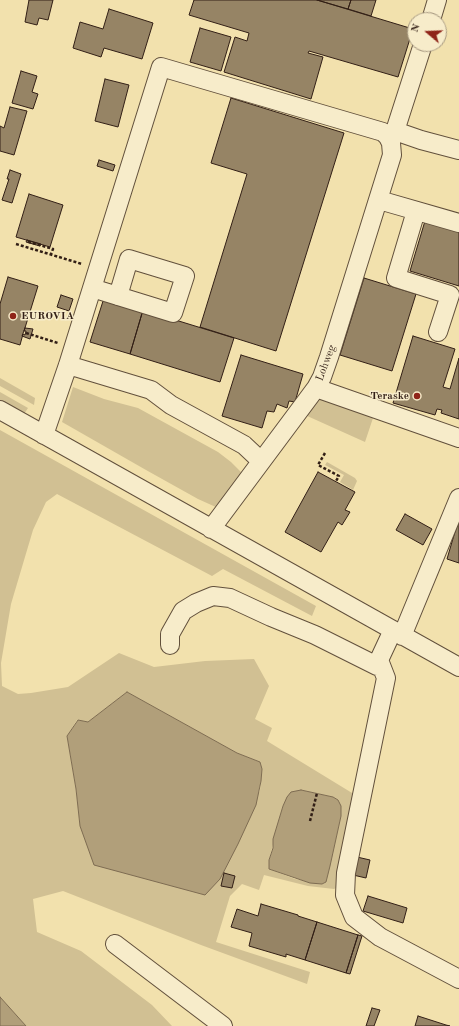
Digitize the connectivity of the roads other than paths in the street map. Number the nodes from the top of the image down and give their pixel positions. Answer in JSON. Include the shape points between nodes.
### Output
{"nodes":[{"id":1,"x":437,"y":0,"type":"edge"},
{"id":2,"x":433,"y":12,"type":"edge"},
{"id":3,"x":420,"y":52,"type":"edge"},
{"id":4,"x":392,"y":134,"type":"junction"},
{"id":5,"x":459,"y":150,"type":"edge"},
{"id":6,"x":380,"y":196,"type":"junction"},
{"id":7,"x":416,"y":211,"type":"junction"},
{"id":8,"x":459,"y":223,"type":"edge"},
{"id":9,"x":92,"y":288,"type":"junction"},
{"id":10,"x":118,"y":296,"type":"dead end"},
{"id":11,"x":438,"y":332,"type":"dead end"},
{"id":12,"x":70,"y":356,"type":"junction"},
{"id":13,"x":316,"y":388,"type":"junction"},
{"id":14,"x":0,"y":410,"type":"edge"},
{"id":15,"x":44,"y":435,"type":"junction"},
{"id":16,"x":459,"y":438,"type":"edge"},
{"id":17,"x":261,"y":461,"type":"junction"},
{"id":18,"x":459,"y":498,"type":"edge"},
{"id":19,"x":211,"y":529,"type":"junction"},
{"id":20,"x":398,"y":633,"type":"junction"},
{"id":21,"x":170,"y":645,"type":"dead end"},
{"id":22,"x":381,"y":665,"type":"junction"},
{"id":23,"x":459,"y":667,"type":"edge"},
{"id":24,"x":115,"y":944,"type":"dead end"},
{"id":25,"x":459,"y":979,"type":"edge"},
{"id":26,"x":223,"y":1026,"type":"edge"}],
"edges":[{"from":1,"to":2,"type":"street"},
{"from":3,"to":4,"type":"street"},
{"from":4,"to":5,"type":"street"},
{"from":4,"to":6,"type":"street","name":"Lohweg","via":[[392,155]]},
{"from":4,"to":9,"type":"street","via":[[161,67]]},
{"from":6,"to":7,"type":"street"},
{"from":6,"to":13,"type":"street","name":"Lohweg","via":[[330,357]]},
{"from":7,"to":8,"type":"street"},
{"from":7,"to":11,"type":"street","via":[[396,278],[450,295]]},
{"from":9,"to":10,"type":"street"},
{"from":9,"to":12,"type":"street"},
{"from":12,"to":15,"type":"street"},
{"from":12,"to":17,"type":"street","via":[[150,390],[171,405],[244,445]]},
{"from":13,"to":16,"type":"street"},
{"from":13,"to":17,"type":"street","name":"Lohweg"},
{"from":14,"to":15,"type":"street"},
{"from":15,"to":19,"type":"street"},
{"from":17,"to":19,"type":"street","name":"Lohweg"},
{"from":18,"to":20,"type":"street"},
{"from":19,"to":20,"type":"street"},
{"from":20,"to":22,"type":"street","via":[[379,660]]},
{"from":20,"to":23,"type":"street"},
{"from":21,"to":22,"type":"street","via":[[170,634],[183,612],[213,596],[230,598],[315,635],[377,666]]},
{"from":22,"to":25,"type":"street","via":[[386,678],[346,872],[345,895],[354,917],[380,937]]},
{"from":24,"to":26,"type":"street"}]}
